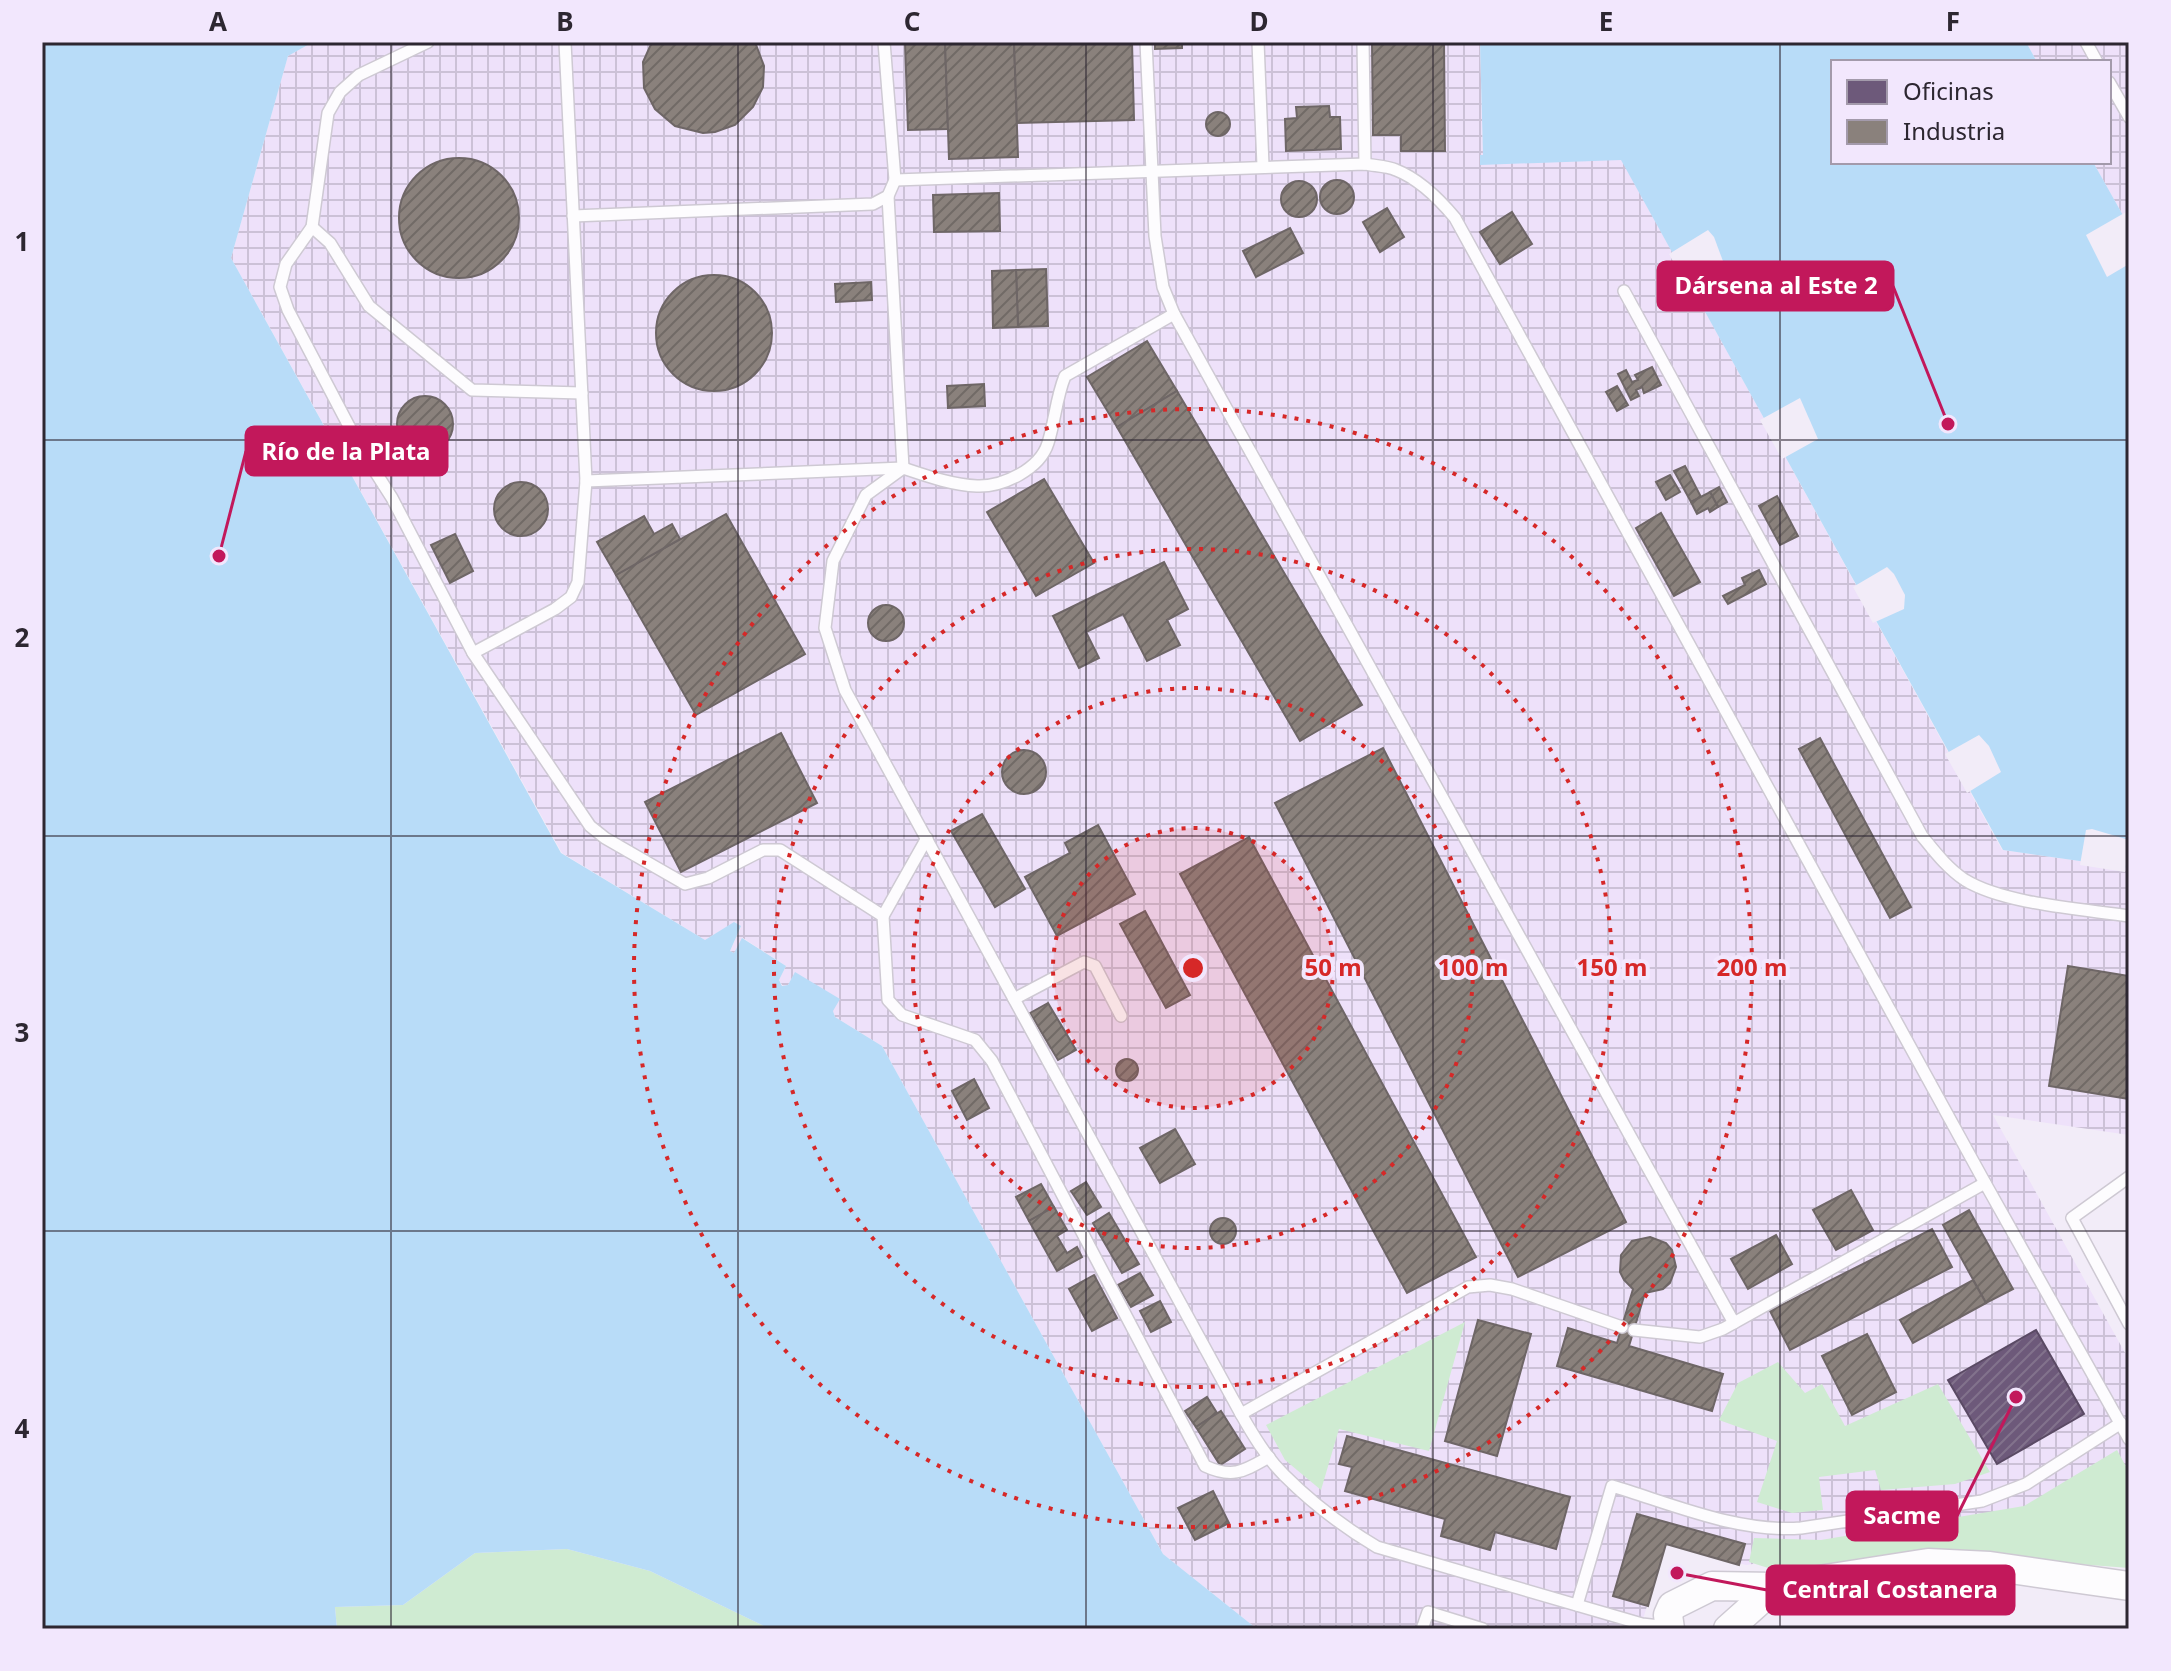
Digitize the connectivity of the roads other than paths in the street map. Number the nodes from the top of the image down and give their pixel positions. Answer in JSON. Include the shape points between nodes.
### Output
{"nodes":[{"id":1,"x":428,"y":42,"type":"edge"},
{"id":2,"x":565,"y":42,"type":"edge"},
{"id":3,"x":884,"y":42,"type":"edge"},
{"id":4,"x":1146,"y":42,"type":"edge"},
{"id":5,"x":1258,"y":42,"type":"edge"},
{"id":6,"x":1363,"y":42,"type":"edge"},
{"id":7,"x":2086,"y":42,"type":"edge"},
{"id":8,"x":2096,"y":60,"type":"edge"},
{"id":9,"x":2111,"y":86,"type":"edge"},
{"id":10,"x":2129,"y":117,"type":"edge"},
{"id":11,"x":1365,"y":164,"type":"junction"},
{"id":12,"x":1263,"y":166,"type":"junction"},
{"id":13,"x":1151,"y":170,"type":"junction"},
{"id":14,"x":895,"y":180,"type":"junction"},
{"id":15,"x":888,"y":196,"type":"junction"},
{"id":16,"x":573,"y":216,"type":"junction"},
{"id":17,"x":312,"y":227,"type":"junction"},
{"id":18,"x":1624,"y":291,"type":"dead end"},
{"id":19,"x":1174,"y":314,"type":"junction"},
{"id":20,"x":582,"y":393,"type":"junction"},
{"id":21,"x":903,"y":468,"type":"junction"},
{"id":22,"x":586,"y":481,"type":"junction"},
{"id":23,"x":473,"y":653,"type":"junction"},
{"id":24,"x":927,"y":838,"type":"junction"},
{"id":25,"x":883,"y":916,"type":"junction"},
{"id":26,"x":2129,"y":916,"type":"edge"},
{"id":27,"x":1014,"y":999,"type":"junction"},
{"id":28,"x":1121,"y":1016,"type":"dead end"},
{"id":29,"x":2129,"y":1177,"type":"edge"},
{"id":30,"x":1985,"y":1183,"type":"junction"},
{"id":31,"x":1734,"y":1323,"type":"junction"},
{"id":32,"x":2129,"y":1324,"type":"edge"},
{"id":33,"x":1241,"y":1414,"type":"junction"},
{"id":34,"x":2121,"y":1423,"type":"junction"},
{"id":35,"x":2129,"y":1439,"type":"edge"},
{"id":36,"x":1269,"y":1457,"type":"junction"},
{"id":37,"x":2129,"y":1586,"type":"edge"},
{"id":38,"x":1775,"y":1587,"type":"junction"},
{"id":39,"x":1577,"y":1605,"type":"junction"},
{"id":40,"x":1670,"y":1628,"type":"edge"},
{"id":41,"x":1422,"y":1629,"type":"edge"},
{"id":42,"x":1483,"y":1629,"type":"edge"},
{"id":43,"x":1728,"y":1629,"type":"edge"}],
"edges":[{"from":1,"to":17,"type":"lane","via":[[359,75],[340,92],[328,113]]},
{"from":2,"to":16,"type":"lane"},
{"from":3,"to":14,"type":"lane"},
{"from":4,"to":13,"type":"lane"},
{"from":5,"to":12,"type":"lane"},
{"from":6,"to":11,"type":"lane"},
{"from":7,"to":8,"type":"lane"},
{"from":9,"to":10,"type":"lane"},
{"from":11,"to":12,"type":"lane"},
{"from":11,"to":30,"type":"lane","via":[[1397,170],[1429,191],[1455,218]]},
{"from":12,"to":13,"type":"lane"},
{"from":13,"to":14,"type":"lane"},
{"from":13,"to":19,"type":"lane","via":[[1163,287]]},
{"from":14,"to":15,"type":"lane"},
{"from":15,"to":16,"type":"lane","via":[[873,204]]},
{"from":15,"to":21,"type":"lane"},
{"from":16,"to":20,"type":"lane"},
{"from":17,"to":20,"type":"lane","via":[[330,243],[369,306],[472,390]]},
{"from":17,"to":23,"type":"lane","via":[[286,264],[280,287],[288,310]]},
{"from":18,"to":26,"type":"lane","via":[[1922,836],[1945,864],[1981,888]]},
{"from":19,"to":21,"type":"lane","via":[[1065,376],[1047,446],[1036,465],[1017,476],[980,487]]},
{"from":19,"to":31,"type":"lane"},
{"from":20,"to":22,"type":"lane"},
{"from":21,"to":22,"type":"lane"},
{"from":21,"to":24,"type":"lane","via":[[866,495],[833,561],[825,628],[845,690]]},
{"from":22,"to":23,"type":"lane","via":[[578,582],[571,597]]},
{"from":23,"to":25,"type":"lane","via":[[590,826],[605,838],[685,884],[763,850],[780,850]]},
{"from":24,"to":25,"type":"lane"},
{"from":24,"to":27,"type":"lane"},
{"from":25,"to":36,"type":"lane","via":[[888,1000],[902,1015],[975,1040],[992,1061],[1205,1466],[1222,1474],[1243,1472]]},
{"from":27,"to":28,"type":"lane","via":[[1084,962],[1095,966]]},
{"from":27,"to":33,"type":"lane"},
{"from":29,"to":32,"type":"lane","via":[[2072,1218]]},
{"from":30,"to":31,"type":"lane"},
{"from":30,"to":34,"type":"lane"},
{"from":31,"to":33,"type":"lane","via":[[1700,1337],[1628,1328],[1512,1289],[1468,1287]]},
{"from":33,"to":36,"type":"lane"},
{"from":34,"to":35,"type":"lane"},
{"from":34,"to":39,"type":"lane","via":[[2026,1484],[1982,1501],[1801,1528],[1738,1523],[1612,1486]]},
{"from":36,"to":39,"type":"lane","via":[[1284,1475],[1377,1547]]},
{"from":37,"to":38,"type":"street","via":[[1945,1563]]},
{"from":38,"to":40,"type":"street","via":[[1712,1586],[1675,1603],[1668,1615]]},
{"from":38,"to":43,"type":"street"},
{"from":39,"to":40,"type":"lane"},
{"from":41,"to":42,"type":"lane","via":[[1428,1612]]}]}
